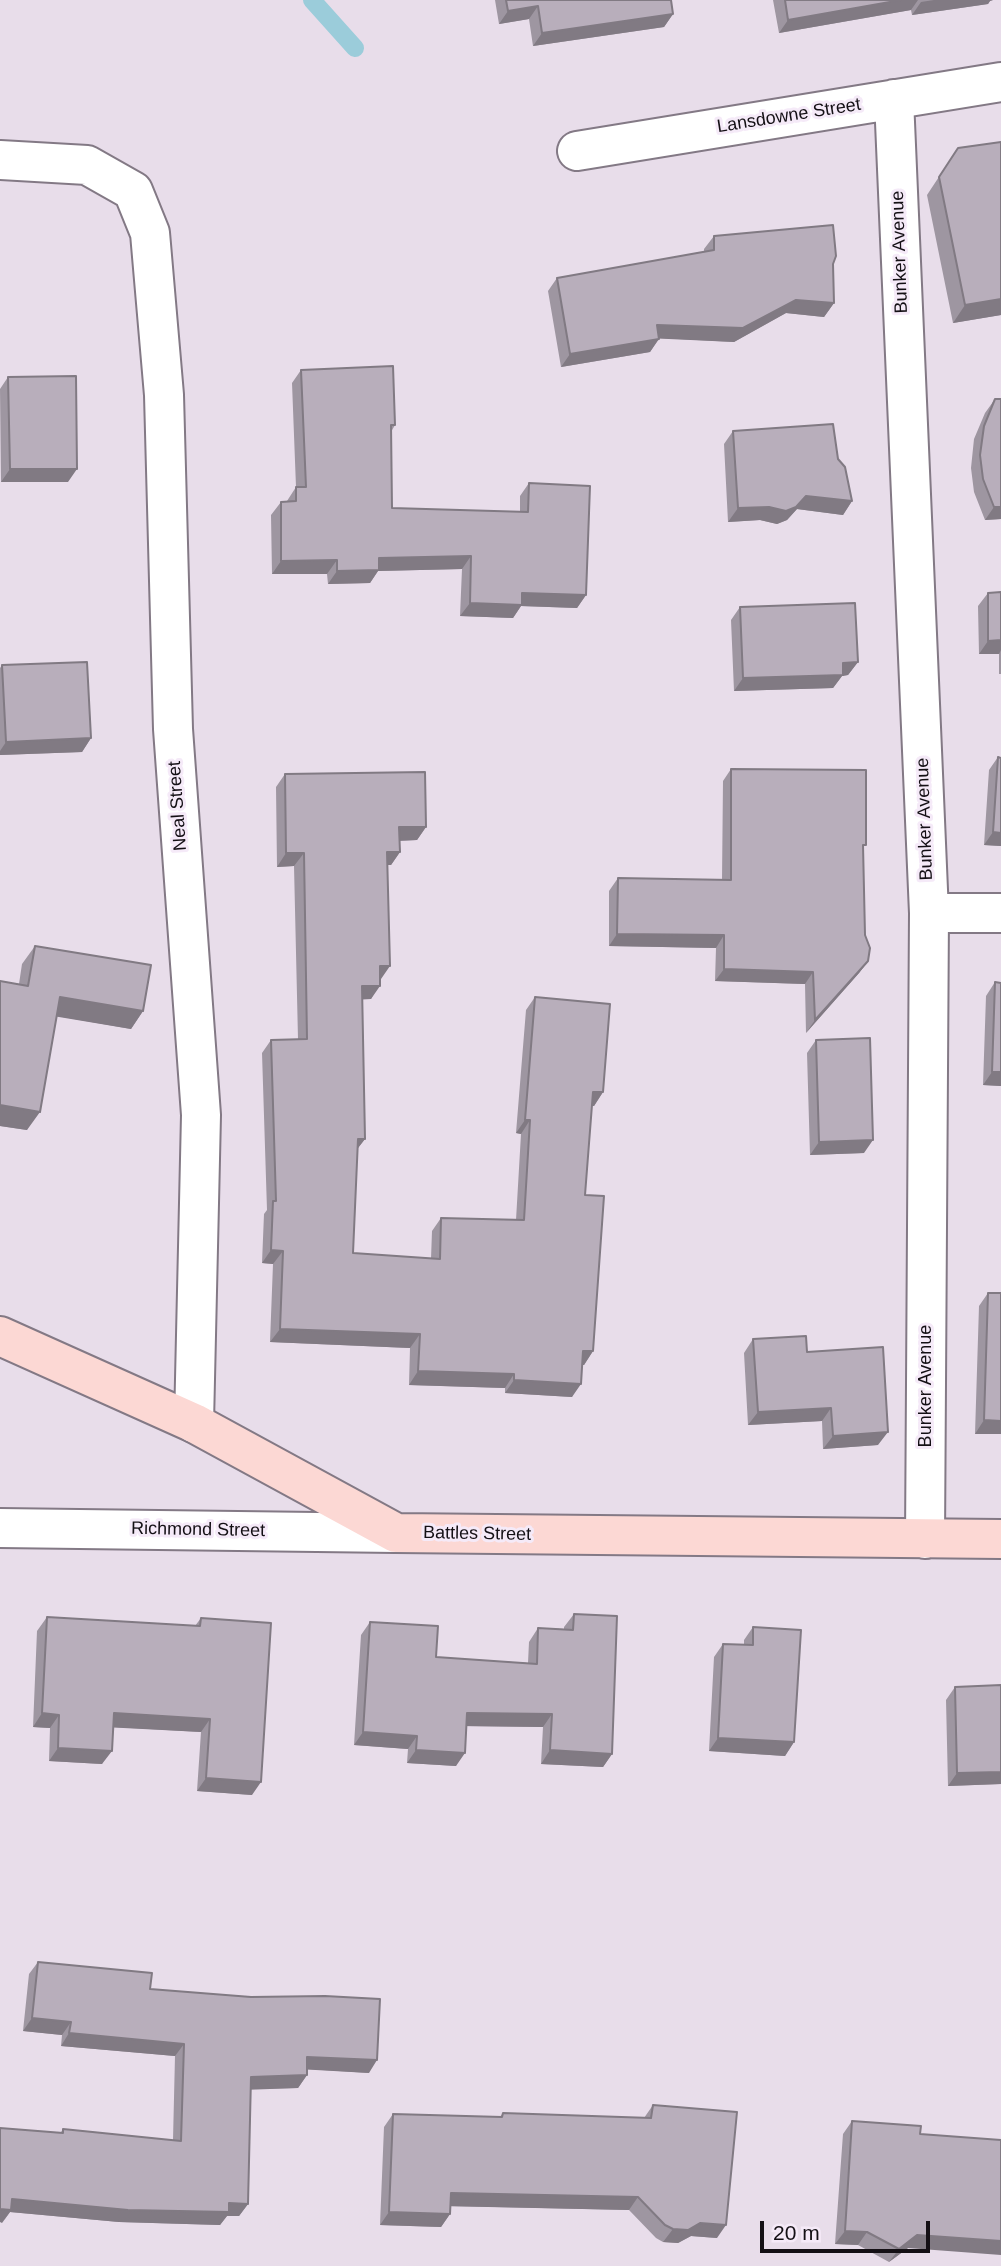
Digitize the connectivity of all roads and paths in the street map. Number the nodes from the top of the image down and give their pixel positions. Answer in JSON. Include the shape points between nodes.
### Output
{"nodes":[{"id":1,"x":1001,"y":82,"type":"edge"},
{"id":2,"x":894,"y":99,"type":"junction"},
{"id":3,"x":577,"y":151,"type":"dead end"},
{"id":4,"x":0,"y":160,"type":"edge"},
{"id":5,"x":929,"y":912,"type":"junction"},
{"id":6,"x":1001,"y":914,"type":"edge"},
{"id":7,"x":0,"y":1336,"type":"edge"},
{"id":8,"x":194,"y":1423,"type":"junction"},
{"id":9,"x":0,"y":1528,"type":"edge"},
{"id":10,"x":396,"y":1533,"type":"junction"},
{"id":11,"x":925,"y":1539,"type":"junction"},
{"id":12,"x":1001,"y":1539,"type":"edge"}],
"edges":[{"from":1,"to":2,"type":"street","name":"Lansdowne Street"},
{"from":2,"to":3,"type":"street","name":"Lansdowne Street"},
{"from":2,"to":5,"type":"street","name":"Bunker Avenue"},
{"from":4,"to":8,"type":"street","name":"Neal Street","via":[[87,165],[133,191],[149,233],[164,395],[173,729],[201,1115]]},
{"from":5,"to":6,"type":"street"},
{"from":5,"to":11,"type":"street","name":"Bunker Avenue"},
{"from":7,"to":8,"type":"street","name":"Battles Street"},
{"from":8,"to":10,"type":"street","name":"Battles Street"},
{"from":9,"to":10,"type":"street","name":"Richmond Street"},
{"from":10,"to":11,"type":"street","name":"Battles Street"},
{"from":11,"to":12,"type":"street","name":"Battles Street"}]}
